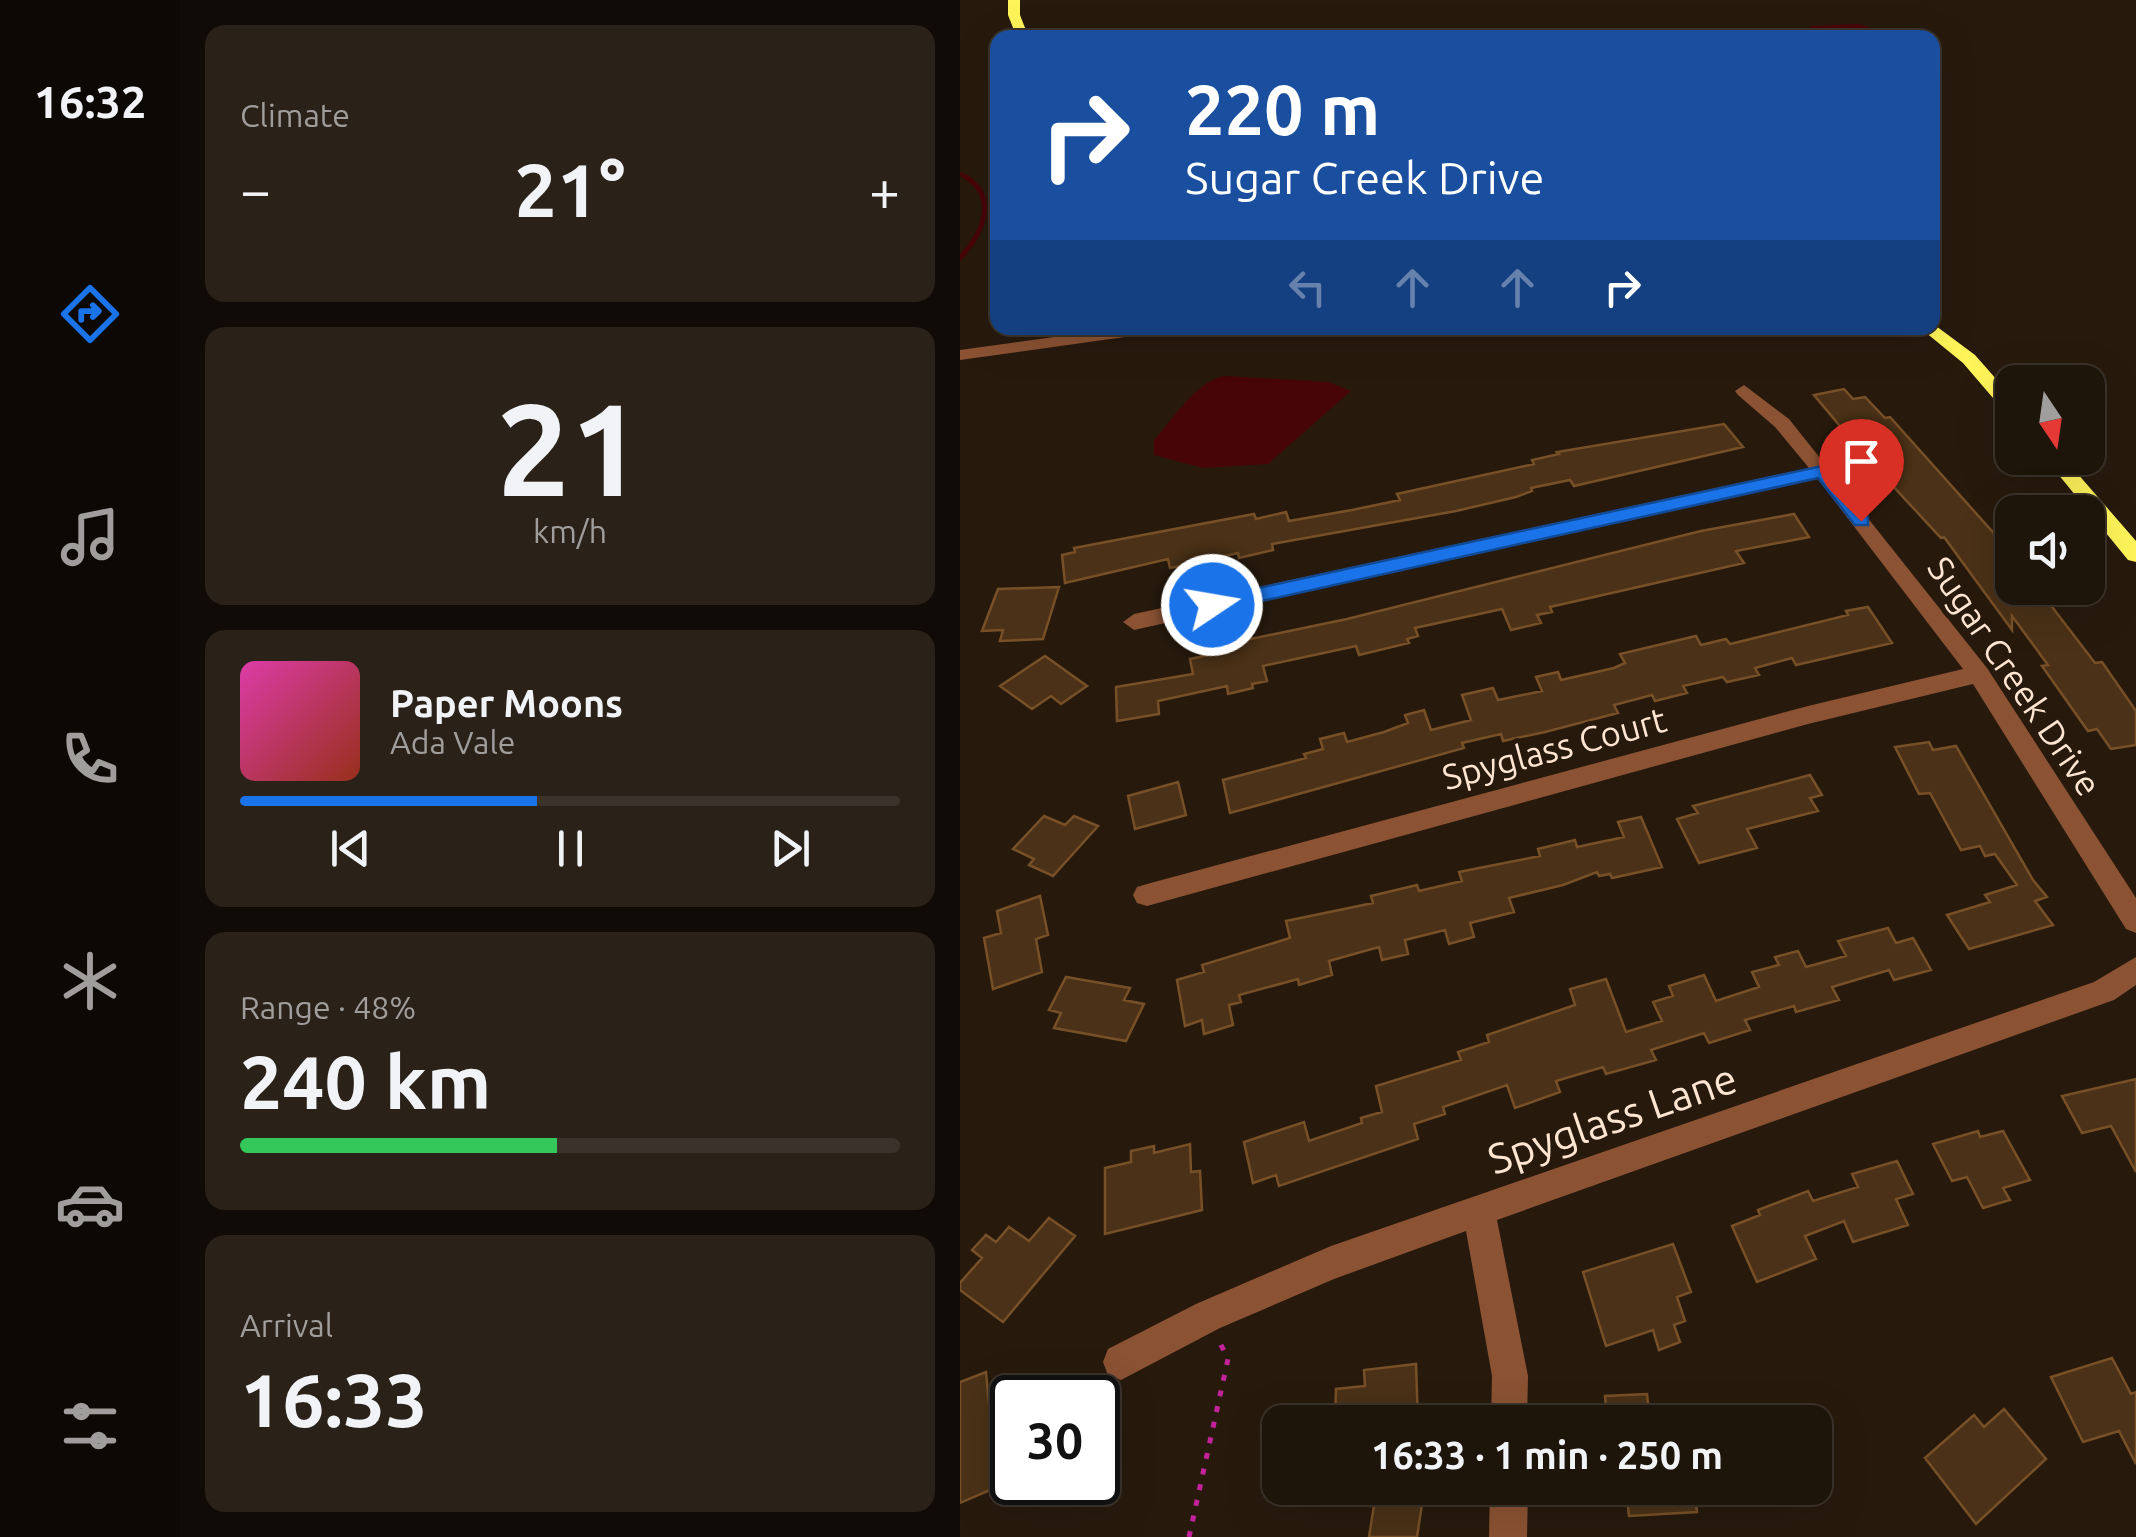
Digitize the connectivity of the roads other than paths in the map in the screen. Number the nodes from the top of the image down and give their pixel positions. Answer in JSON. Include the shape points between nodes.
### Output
{"nodes":[{"id":1,"x":1014,"y":0,"type":"edge"},
{"id":2,"x":1019,"y":30,"type":"edge"},
{"id":3,"x":1103,"y":335,"type":"edge"},
{"id":4,"x":1939,"y":335,"type":"edge"},
{"id":5,"x":960,"y":355,"type":"edge"},
{"id":6,"x":1995,"y":389,"type":"edge"},
{"id":7,"x":1744,"y":392,"type":"dead end"},
{"id":8,"x":1822,"y":471,"type":"junction"},
{"id":9,"x":2068,"y":475,"type":"edge"},
{"id":10,"x":2136,"y":555,"type":"edge"},
{"id":11,"x":1134,"y":622,"type":"dead end"},
{"id":12,"x":1980,"y":674,"type":"junction"},
{"id":13,"x":1148,"y":895,"type":"dead end"},
{"id":14,"x":2136,"y":921,"type":"edge"},
{"id":15,"x":2136,"y":969,"type":"edge"},
{"id":16,"x":1479,"y":1210,"type":"junction"},
{"id":17,"x":1121,"y":1362,"type":"dead end"},
{"id":18,"x":1510,"y":1405,"type":"edge"},
{"id":19,"x":1509,"y":1505,"type":"edge"},
{"id":20,"x":1508,"y":1537,"type":"edge"}],
"edges":[{"from":1,"to":2,"type":"main road"},
{"from":3,"to":5,"type":"street"},
{"from":4,"to":6,"type":"main road"},
{"from":7,"to":8,"type":"street","name":"Sugar Creek Drive","via":[[1782,423]]},
{"from":8,"to":11,"type":"street"},
{"from":8,"to":12,"type":"street","name":"Sugar Creek Drive"},
{"from":9,"to":10,"type":"main road"},
{"from":12,"to":13,"type":"street","name":"Spyglass Court"},
{"from":12,"to":14,"type":"street","name":"Sugar Creek Drive"},
{"from":15,"to":16,"type":"street","name":"Spyglass Lane","via":[[2104,991]]},
{"from":16,"to":17,"type":"street","name":"Spyglass Lane","via":[[1331,1263]]},
{"from":16,"to":18,"type":"street"},
{"from":19,"to":20,"type":"street"}]}
